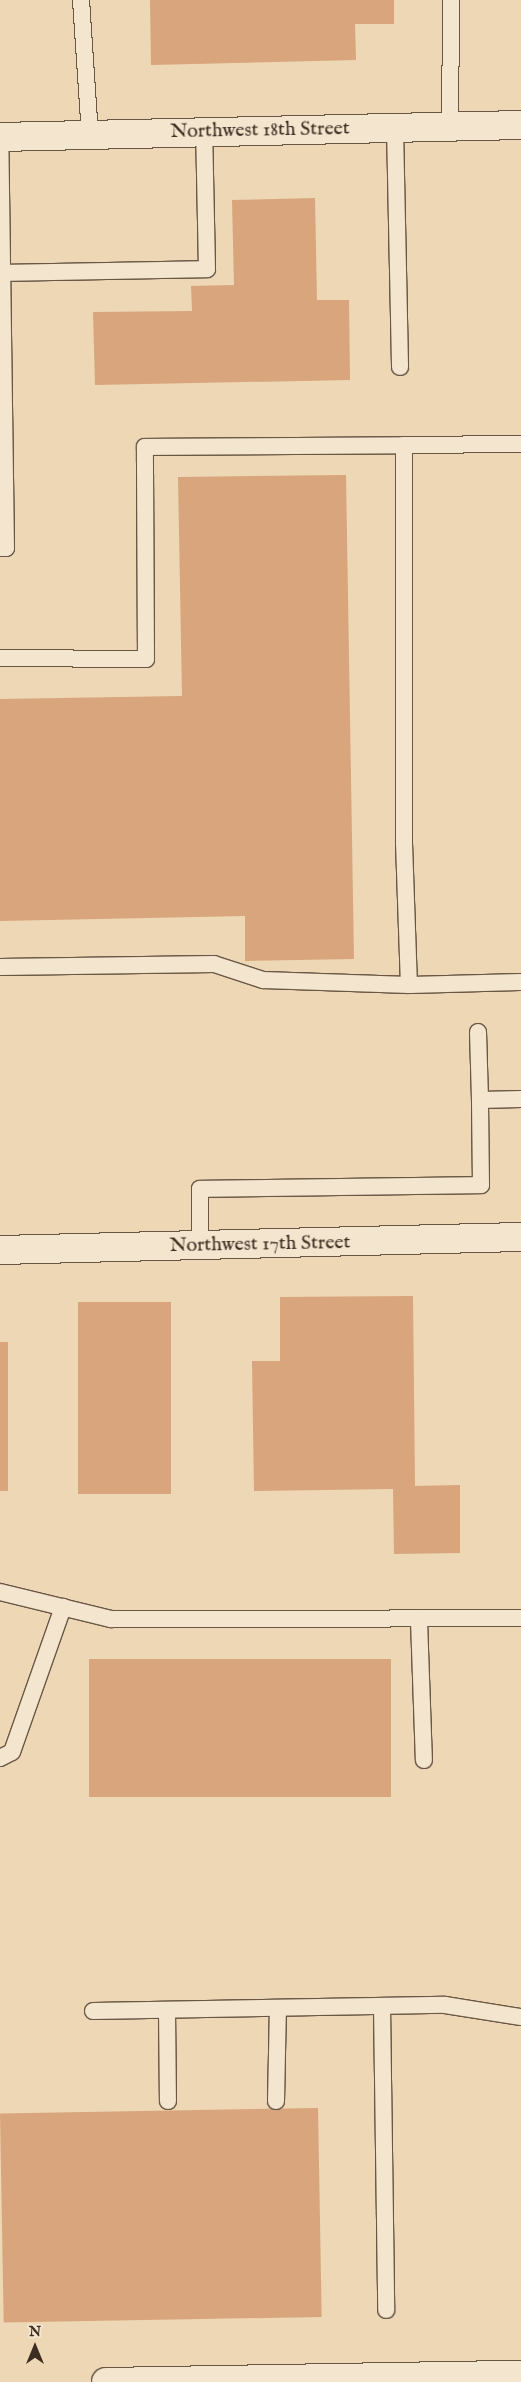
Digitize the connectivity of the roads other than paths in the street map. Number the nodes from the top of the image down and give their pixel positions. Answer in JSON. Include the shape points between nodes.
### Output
{"nodes":[{"id":1,"x":81,"y":0,"type":"edge"},
{"id":2,"x":452,"y":0,"type":"edge"},
{"id":3,"x":521,"y":125,"type":"edge"},
{"id":4,"x":450,"y":126,"type":"junction"},
{"id":5,"x":394,"y":127,"type":"junction"},
{"id":6,"x":204,"y":131,"type":"junction"},
{"id":7,"x":90,"y":134,"type":"junction"},
{"id":8,"x":0,"y":137,"type":"edge"},
{"id":9,"x":2,"y":273,"type":"junction"},
{"id":10,"x":400,"y":367,"type":"dead end"},
{"id":11,"x":521,"y":444,"type":"edge"},
{"id":12,"x":404,"y":446,"type":"junction"},
{"id":13,"x":0,"y":548,"type":"edge"},
{"id":14,"x":0,"y":658,"type":"edge"},
{"id":15,"x":0,"y":967,"type":"edge"},
{"id":16,"x":521,"y":982,"type":"edge"},
{"id":17,"x":409,"y":985,"type":"junction"},
{"id":18,"x":478,"y":1032,"type":"dead end"},
{"id":19,"x":521,"y":1099,"type":"edge"},
{"id":20,"x":480,"y":1100,"type":"junction"},
{"id":21,"x":521,"y":1238,"type":"edge"},
{"id":22,"x":200,"y":1245,"type":"junction"},
{"id":23,"x":0,"y":1250,"type":"edge"},
{"id":24,"x":0,"y":1592,"type":"edge"},
{"id":25,"x":63,"y":1607,"type":"junction"},
{"id":26,"x":521,"y":1618,"type":"edge"},
{"id":27,"x":419,"y":1620,"type":"junction"},
{"id":28,"x":0,"y":1758,"type":"edge"},
{"id":29,"x":424,"y":1760,"type":"dead end"},
{"id":30,"x":382,"y":2006,"type":"junction"},
{"id":31,"x":278,"y":2008,"type":"junction"},
{"id":32,"x":167,"y":2010,"type":"junction"},
{"id":33,"x":93,"y":2011,"type":"dead end"},
{"id":34,"x":521,"y":2017,"type":"edge"},
{"id":35,"x":168,"y":2101,"type":"dead end"},
{"id":36,"x":276,"y":2101,"type":"dead end"},
{"id":37,"x":386,"y":2310,"type":"dead end"},
{"id":38,"x":521,"y":2375,"type":"edge"},
{"id":39,"x":366,"y":2380,"type":"edge"},
{"id":40,"x":106,"y":2382,"type":"edge"}],
"edges":[{"from":1,"to":7,"type":"lane"},
{"from":2,"to":4,"type":"lane"},
{"from":3,"to":4,"type":"street","name":"Northwest 18th Street"},
{"from":4,"to":5,"type":"street","name":"Northwest 18th Street"},
{"from":5,"to":6,"type":"street","name":"Northwest 18th Street"},
{"from":5,"to":10,"type":"lane"},
{"from":6,"to":7,"type":"street","name":"Northwest 18th Street"},
{"from":6,"to":9,"type":"lane","via":[[206,269]]},
{"from":7,"to":8,"type":"street","name":"Northwest 18th Street"},
{"from":8,"to":9,"type":"lane"},
{"from":9,"to":13,"type":"lane","via":[[6,548]]},
{"from":11,"to":12,"type":"lane"},
{"from":12,"to":14,"type":"lane","via":[[145,447],[146,659]]},
{"from":12,"to":17,"type":"lane","via":[[404,843]]},
{"from":15,"to":17,"type":"lane","via":[[214,964],[263,980]]},
{"from":16,"to":17,"type":"lane"},
{"from":18,"to":20,"type":"lane"},
{"from":19,"to":20,"type":"lane"},
{"from":20,"to":22,"type":"lane","via":[[481,1184],[200,1189]]},
{"from":21,"to":22,"type":"street","name":"Northwest 17th Street"},
{"from":22,"to":23,"type":"street","name":"Northwest 17th Street"},
{"from":24,"to":25,"type":"lane"},
{"from":25,"to":27,"type":"lane","via":[[111,1619]]},
{"from":25,"to":28,"type":"lane","via":[[12,1752]]},
{"from":26,"to":27,"type":"lane"},
{"from":27,"to":29,"type":"lane"},
{"from":30,"to":31,"type":"lane"},
{"from":30,"to":34,"type":"lane","via":[[445,2005]]},
{"from":30,"to":37,"type":"lane"},
{"from":31,"to":32,"type":"lane"},
{"from":31,"to":36,"type":"lane"},
{"from":32,"to":33,"type":"lane"},
{"from":32,"to":35,"type":"lane"},
{"from":38,"to":39,"type":"street"},
{"from":39,"to":40,"type":"street"}]}
